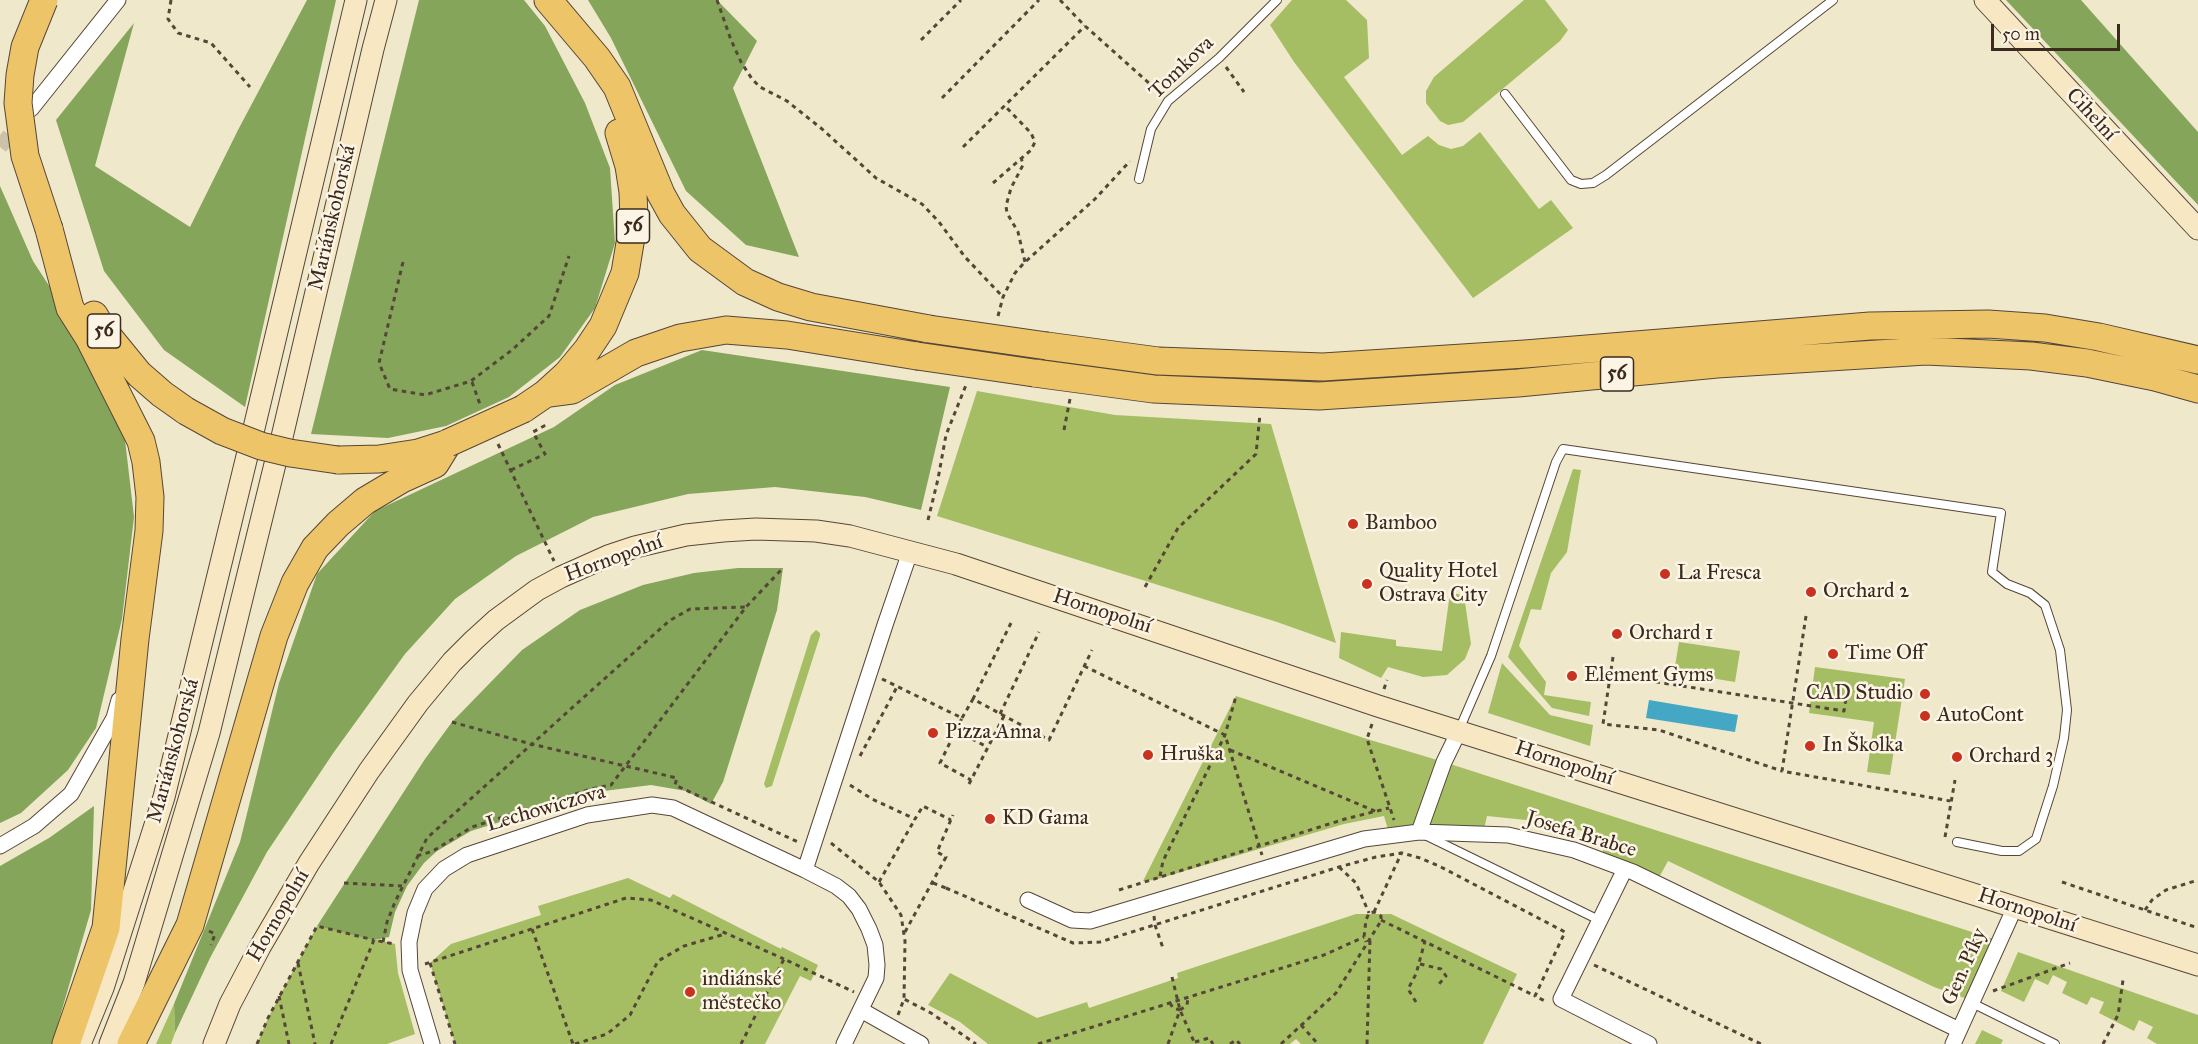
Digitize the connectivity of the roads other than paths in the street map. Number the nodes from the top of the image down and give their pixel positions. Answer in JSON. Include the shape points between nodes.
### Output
{"nodes":[{"id":1,"x":44,"y":0,"type":"edge"},
{"id":2,"x":118,"y":0,"type":"edge"},
{"id":3,"x":356,"y":0,"type":"edge"},
{"id":4,"x":386,"y":0,"type":"edge"},
{"id":5,"x":548,"y":0,"type":"edge"},
{"id":6,"x":568,"y":0,"type":"edge"},
{"id":7,"x":1277,"y":0,"type":"edge"},
{"id":8,"x":1833,"y":0,"type":"edge"},
{"id":9,"x":1985,"y":0,"type":"edge"},
{"id":10,"x":582,"y":40,"type":"junction"},
{"id":11,"x":1506,"y":94,"type":"dead end"},
{"id":12,"x":0,"y":109,"type":"edge"},
{"id":13,"x":31,"y":109,"type":"tunnel mouth"},
{"id":14,"x":1139,"y":179,"type":"dead end"},
{"id":15,"x":49,"y":229,"type":"junction"},
{"id":16,"x":2198,"y":229,"type":"edge"},
{"id":17,"x":2198,"y":360,"type":"edge"},
{"id":18,"x":2198,"y":389,"type":"edge"},
{"id":19,"x":545,"y":394,"type":"junction"},
{"id":20,"x":254,"y":428,"type":"dead end"},
{"id":21,"x":282,"y":437,"type":"dead end"},
{"id":22,"x":248,"y":452,"type":"dead end"},
{"id":23,"x":438,"y":452,"type":"junction"},
{"id":24,"x":276,"y":460,"type":"dead end"},
{"id":25,"x":910,"y":552,"type":"junction"},
{"id":26,"x":135,"y":639,"type":"junction"},
{"id":27,"x":1459,"y":731,"type":"junction"},
{"id":28,"x":1419,"y":832,"type":"junction"},
{"id":29,"x":1957,"y":842,"type":"dead end"},
{"id":30,"x":0,"y":846,"type":"edge"},
{"id":31,"x":1625,"y":869,"type":"junction"},
{"id":32,"x":806,"y":870,"type":"junction"},
{"id":33,"x":1028,"y":900,"type":"dead end"},
{"id":34,"x":2015,"y":907,"type":"junction"},
{"id":35,"x":1599,"y":920,"type":"junction"},
{"id":36,"x":2198,"y":965,"type":"edge"},
{"id":37,"x":1972,"y":1003,"type":"junction"},
{"id":38,"x":864,"y":1004,"type":"junction"},
{"id":39,"x":1956,"y":1037,"type":"edge"},
{"id":40,"x":66,"y":1044,"type":"edge"},
{"id":41,"x":80,"y":1044,"type":"edge"},
{"id":42,"x":110,"y":1044,"type":"edge"},
{"id":43,"x":131,"y":1044,"type":"edge"},
{"id":44,"x":214,"y":1044,"type":"edge"},
{"id":45,"x":432,"y":1044,"type":"edge"},
{"id":46,"x":844,"y":1044,"type":"edge"},
{"id":47,"x":921,"y":1044,"type":"edge"},
{"id":48,"x":1649,"y":1044,"type":"edge"},
{"id":49,"x":2055,"y":1044,"type":"edge"}],
"edges":[{"from":1,"to":15,"type":"highway","number":"56","bridge":true,"via":[[25,47],[18,103],[25,156]]},
{"from":2,"to":13,"type":"street"},
{"from":3,"to":20,"type":"street","name":"Mariánskohorská"},
{"from":4,"to":21,"type":"street","name":"Mariánskohorská"},
{"from":5,"to":10,"type":"highway","number":"56"},
{"from":6,"to":10,"type":"highway"},
{"from":7,"to":14,"type":"lane","name":"Tomkova","via":[[1219,58],[1168,101],[1151,129]]},
{"from":8,"to":11,"type":"lane","via":[[1593,183],[1571,180]]},
{"from":9,"to":16,"type":"street","name":"Cihelní"},
{"from":10,"to":17,"type":"highway","number":"56","bridge":true,"via":[[617,87],[661,194],[700,249],[745,282],[811,307],[929,330],[1158,362],[1323,368],[1870,326],[1988,324],[2099,337]]},
{"from":10,"to":19,"type":"highway","number":"56","via":[[621,139],[633,192],[634,219],[625,273],[603,326],[574,366]]},
{"from":12,"to":15,"type":"highway","number":"56","bridge":true,"via":[[9,158]]},
{"from":15,"to":23,"type":"highway","number":"56","bridge":true,"via":[[103,330],[140,374],[186,411],[222,431],[290,453],[338,460]]},
{"from":15,"to":26,"type":"highway","via":[[70,308],[126,409],[146,462],[149,531]]},
{"from":18,"to":19,"type":"highway","number":"56","bridge":true,"via":[[2087,363],[1926,351],[1319,396],[1153,388],[787,335],[726,330],[680,338],[636,353],[572,390]]},
{"from":19,"to":23,"type":"highway","number":"56","bridge":true},
{"from":22,"to":41,"type":"street","name":"Mariánskohorská","via":[[164,797],[103,988]]},
{"from":23,"to":43,"type":"highway","via":[[338,524],[315,548],[296,583],[274,636],[190,925]]},
{"from":24,"to":42,"type":"street","name":"Mariánskohorská","via":[[209,734],[134,983]]},
{"from":25,"to":27,"type":"street","name":"Hornopolní"},
{"from":25,"to":32,"type":"street"},
{"from":25,"to":44,"type":"street","name":"Hornopolní","via":[[816,531],[723,531],[635,547],[537,590],[496,620],[452,662],[369,771],[281,910],[230,1004]]},
{"from":26,"to":30,"type":"street","via":[[114,718],[71,794],[34,826]]},
{"from":26,"to":40,"type":"highway","via":[[106,928]]},
{"from":27,"to":28,"type":"street"},
{"from":27,"to":29,"type":"lane","via":[[1491,656],[1563,449],[2001,513],[1992,572],[2045,605],[2060,650],[2067,710],[2064,738],[2036,839],[2019,851]]},
{"from":27,"to":34,"type":"street","name":"Hornopolní"},
{"from":28,"to":31,"type":"street","name":"Josefa Brabce","via":[[1508,835],[1574,850]]},
{"from":28,"to":33,"type":"street","name":"Josefa Brabce","via":[[1364,839],[1090,921],[1072,920]]},
{"from":28,"to":35,"type":"lane"},
{"from":31,"to":35,"type":"street"},
{"from":31,"to":39,"type":"street","name":"Josefa Brabce"},
{"from":32,"to":38,"type":"street","name":"Lechowiczova","via":[[849,896],[869,929],[877,965],[876,978]]},
{"from":32,"to":45,"type":"street","name":"Lechowiczova","via":[[672,808],[652,806],[587,814],[467,855],[444,869],[425,889],[409,942],[410,970]]},
{"from":34,"to":36,"type":"street","name":"Hornopolní"},
{"from":34,"to":37,"type":"street","name":"Gen. Píky"},
{"from":35,"to":48,"type":"street","via":[[1562,999]]},
{"from":37,"to":39,"type":"street","name":"Gen. Píky"},
{"from":37,"to":49,"type":"lane"},
{"from":38,"to":46,"type":"street","name":"Lechowiczova"},
{"from":38,"to":47,"type":"street","via":[[893,1029]]}]}
